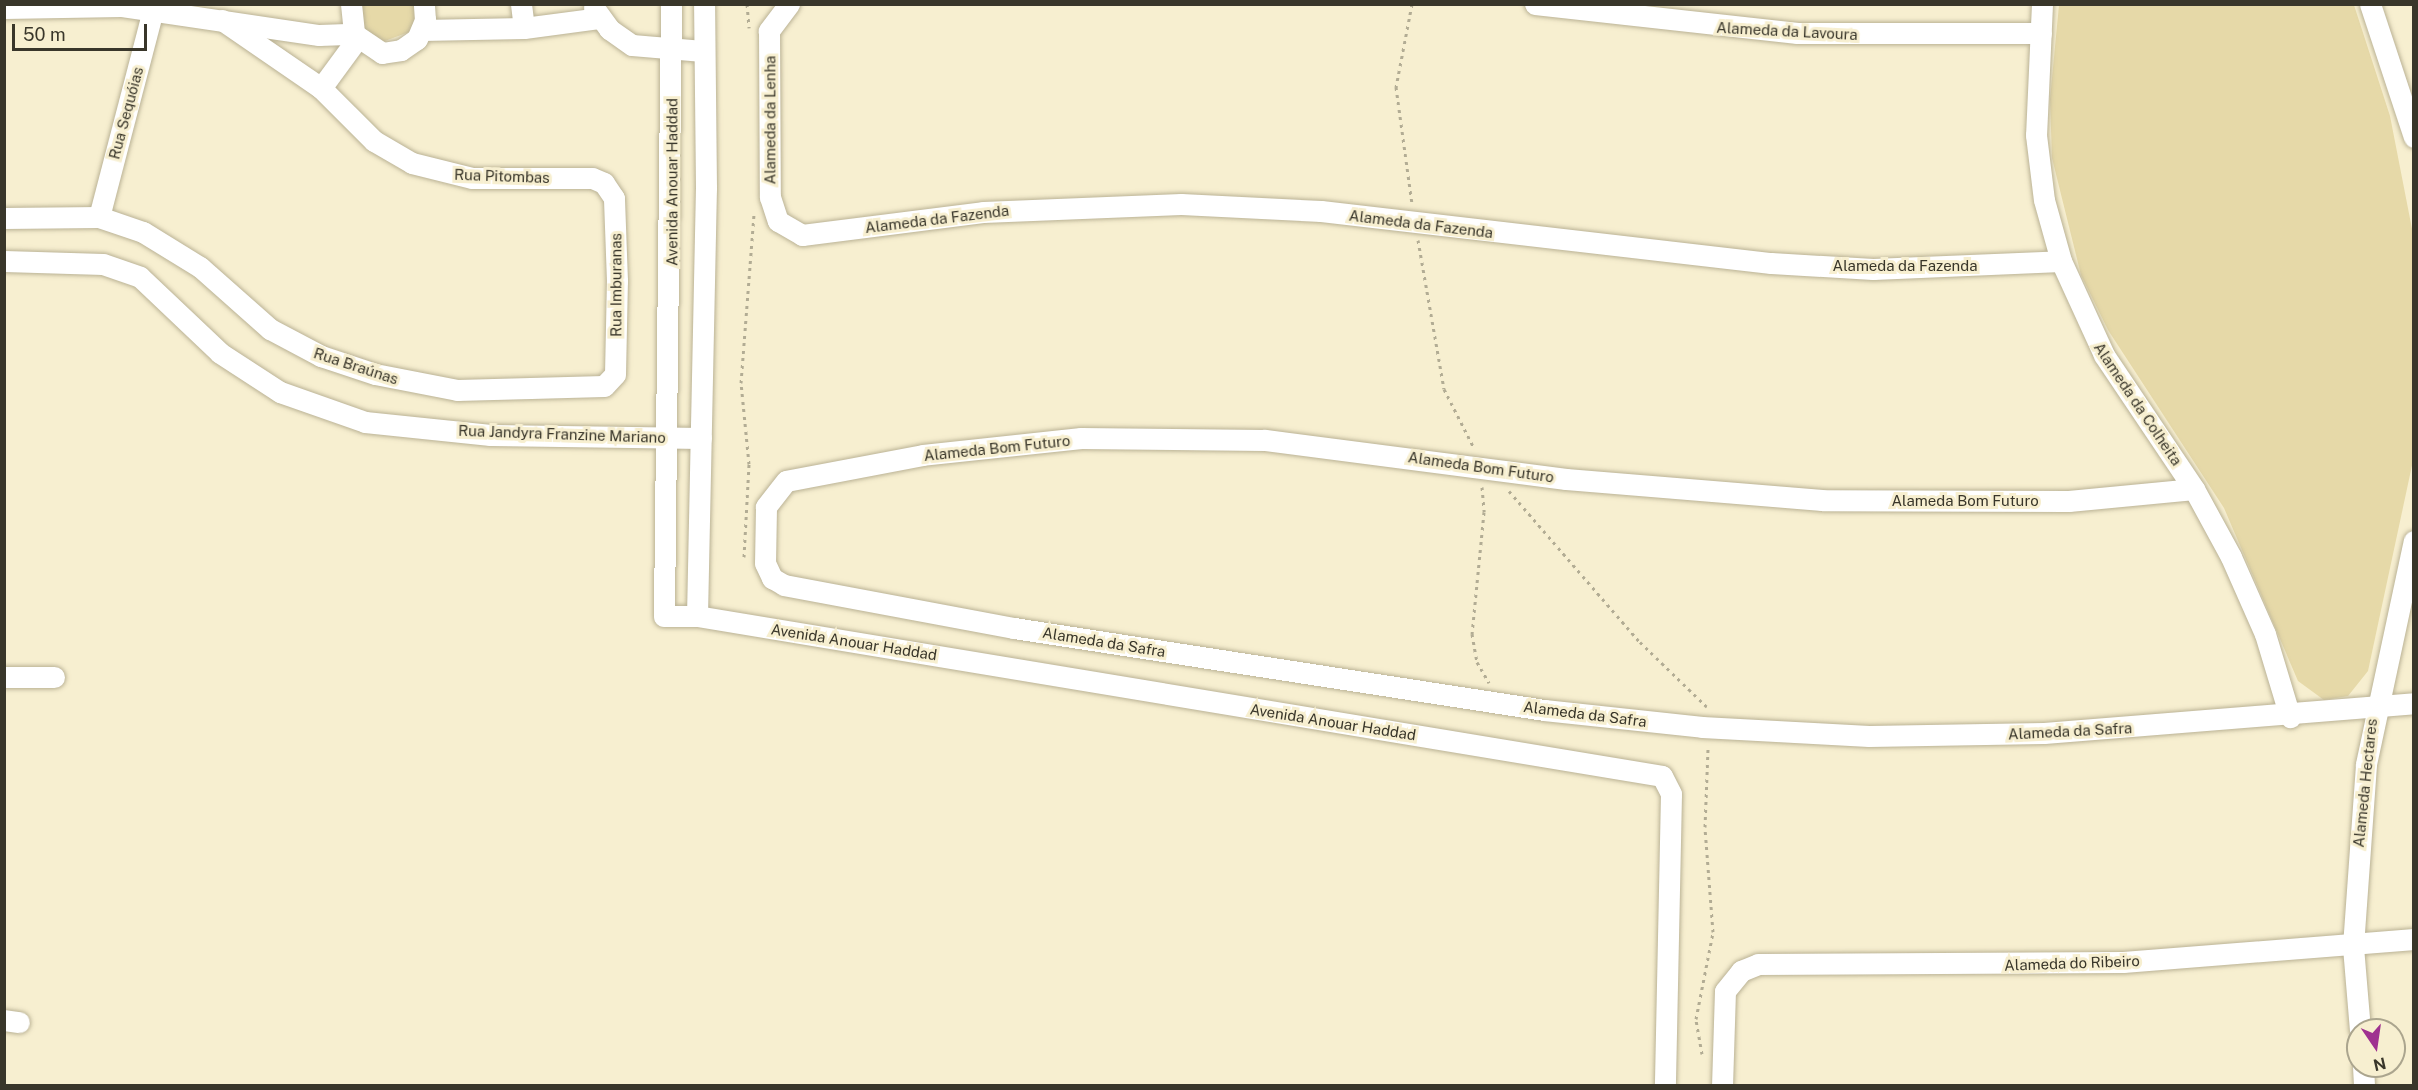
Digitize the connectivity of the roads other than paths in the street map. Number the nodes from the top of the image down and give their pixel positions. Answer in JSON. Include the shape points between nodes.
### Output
{"nodes":[{"id":1,"x":351,"y":4,"type":"edge"},
{"id":2,"x":424,"y":4,"type":"edge"},
{"id":3,"x":521,"y":4,"type":"edge"},
{"id":4,"x":672,"y":4,"type":"edge"},
{"id":5,"x":704,"y":4,"type":"edge"},
{"id":6,"x":1535,"y":4,"type":"edge"},
{"id":7,"x":2042,"y":4,"type":"edge"},
{"id":8,"x":2370,"y":4,"type":"edge"},
{"id":9,"x":4,"y":8,"type":"edge"},
{"id":10,"x":784,"y":8,"type":"edge"},
{"id":11,"x":153,"y":9,"type":"junction"},
{"id":12,"x":596,"y":11,"type":"edge"},
{"id":13,"x":222,"y":20,"type":"junction"},
{"id":14,"x":524,"y":28,"type":"junction"},
{"id":15,"x":422,"y":30,"type":"junction"},
{"id":16,"x":2041,"y":33,"type":"junction"},
{"id":17,"x":355,"y":36,"type":"junction"},
{"id":18,"x":671,"y":51,"type":"junction"},
{"id":19,"x":703,"y":51,"type":"junction"},
{"id":20,"x":321,"y":88,"type":"junction"},
{"id":21,"x":2414,"y":137,"type":"edge"},
{"id":22,"x":604,"y":183,"type":"joint"},
{"id":23,"x":99,"y":217,"type":"junction"},
{"id":24,"x":4,"y":218,"type":"edge"},
{"id":25,"x":784,"y":227,"type":"joint"},
{"id":26,"x":4,"y":261,"type":"edge"},
{"id":27,"x":2061,"y":261,"type":"junction"},
{"id":28,"x":604,"y":386,"type":"joint"},
{"id":29,"x":668,"y":437,"type":"junction"},
{"id":30,"x":701,"y":438,"type":"junction"},
{"id":31,"x":2194,"y":489,"type":"junction"},
{"id":32,"x":2414,"y":541,"type":"edge"},
{"id":33,"x":759,"y":569,"type":"joint"},
{"id":34,"x":697,"y":616,"type":"junction"},
{"id":35,"x":4,"y":677,"type":"edge"},
{"id":36,"x":54,"y":677,"type":"dead end"},
{"id":37,"x":2414,"y":703,"type":"edge"},
{"id":38,"x":2373,"y":709,"type":"junction"},
{"id":39,"x":2290,"y":717,"type":"junction"},
{"id":40,"x":2414,"y":939,"type":"edge"},
{"id":41,"x":2353,"y":946,"type":"junction"},
{"id":42,"x":2359,"y":1018,"type":"edge"},
{"id":43,"x":1665,"y":1086,"type":"edge"},
{"id":44,"x":1722,"y":1086,"type":"edge"}],
"edges":[{"from":1,"to":17,"type":"street"},
{"from":2,"to":15,"type":"street"},
{"from":3,"to":14,"type":"street"},
{"from":4,"to":18,"type":"street","name":"Avenida Anouar Haddad"},
{"from":5,"to":19,"type":"street"},
{"from":6,"to":16,"type":"street","name":"Alameda da Lavoura","via":[[1797,33]]},
{"from":7,"to":16,"type":"street","name":"Alameda da Colheita"},
{"from":8,"to":21,"type":"street"},
{"from":9,"to":11,"type":"street"},
{"from":10,"to":25,"type":"street","name":"Alameda da Lenha","via":[[769,31],[770,197]]},
{"from":11,"to":13,"type":"street"},
{"from":11,"to":23,"type":"street","name":"Rua Sequóias"},
{"from":12,"to":14,"type":"street"},
{"from":12,"to":18,"type":"street","via":[[632,45]]},
{"from":13,"to":17,"type":"street","via":[[334,37]]},
{"from":13,"to":20,"type":"street","name":"Rua Pitombas"},
{"from":14,"to":15,"type":"street"},
{"from":15,"to":17,"type":"street","via":[[410,46],[392,53],[372,50]]},
{"from":16,"to":27,"type":"street","name":"Alameda da Colheita","via":[[2036,135],[2044,200]]},
{"from":17,"to":20,"type":"street"},
{"from":18,"to":19,"type":"street"},
{"from":18,"to":29,"type":"street","name":"Avenida Anouar Haddad"},
{"from":19,"to":30,"type":"street"},
{"from":20,"to":22,"type":"street","name":"Rua Pitombas","via":[[374,141],[431,170],[472,178]]},
{"from":22,"to":28,"type":"street","name":"Rua Imburanas","via":[[614,198],[617,281],[615,374]]},
{"from":23,"to":24,"type":"street","name":"Rua Braúnas"},
{"from":23,"to":28,"type":"street","name":"Rua Braúnas","via":[[163,241],[270,329],[347,366],[457,390]]},
{"from":25,"to":27,"type":"street","name":"Alameda da Fazenda","via":[[812,236],[982,212],[1157,204],[1415,222],[1771,263],[1873,269]]},
{"from":26,"to":29,"type":"street","name":"Rua Jandyra Franzine Mariano","via":[[103,264],[140,276],[220,353],[280,392],[365,422],[490,435]]},
{"from":27,"to":31,"type":"street","name":"Alameda da Colheita","via":[[2104,356]]},
{"from":29,"to":30,"type":"street","name":"Rua Jandyra Franzine Mariano"},
{"from":29,"to":34,"type":"street","name":"Avenida Anouar Haddad","via":[[664,616]]},
{"from":30,"to":34,"type":"street"},
{"from":31,"to":33,"type":"street","name":"Alameda Bom Futuro","via":[[2069,501],[1881,501],[1653,488],[1479,468],[1329,445],[1134,436],[923,455],[794,478],[773,491],[766,507]]},
{"from":31,"to":39,"type":"street","name":"Alameda da Colheita","via":[[2249,595]]},
{"from":32,"to":38,"type":"street","name":"Alameda Hectares"},
{"from":33,"to":39,"type":"street","name":"Alameda da Safra","via":[[784,585],[1014,628],[1709,738],[1956,736]]},
{"from":34,"to":43,"type":"street","name":"Avenida Anouar Haddad","via":[[1662,776],[1671,794]]},
{"from":35,"to":36,"type":"street"},
{"from":37,"to":38,"type":"street","name":"Alameda da Safra"},
{"from":38,"to":39,"type":"street","name":"Alameda da Safra"},
{"from":38,"to":41,"type":"street","name":"Alameda Hectares"},
{"from":40,"to":41,"type":"street","name":"Alameda do Ribeiro"},
{"from":41,"to":42,"type":"street","name":"Alameda Hectares"},
{"from":41,"to":44,"type":"street","name":"Alameda do Ribeiro","via":[[2008,966],[1758,964],[1734,976],[1723,1000]]}]}
